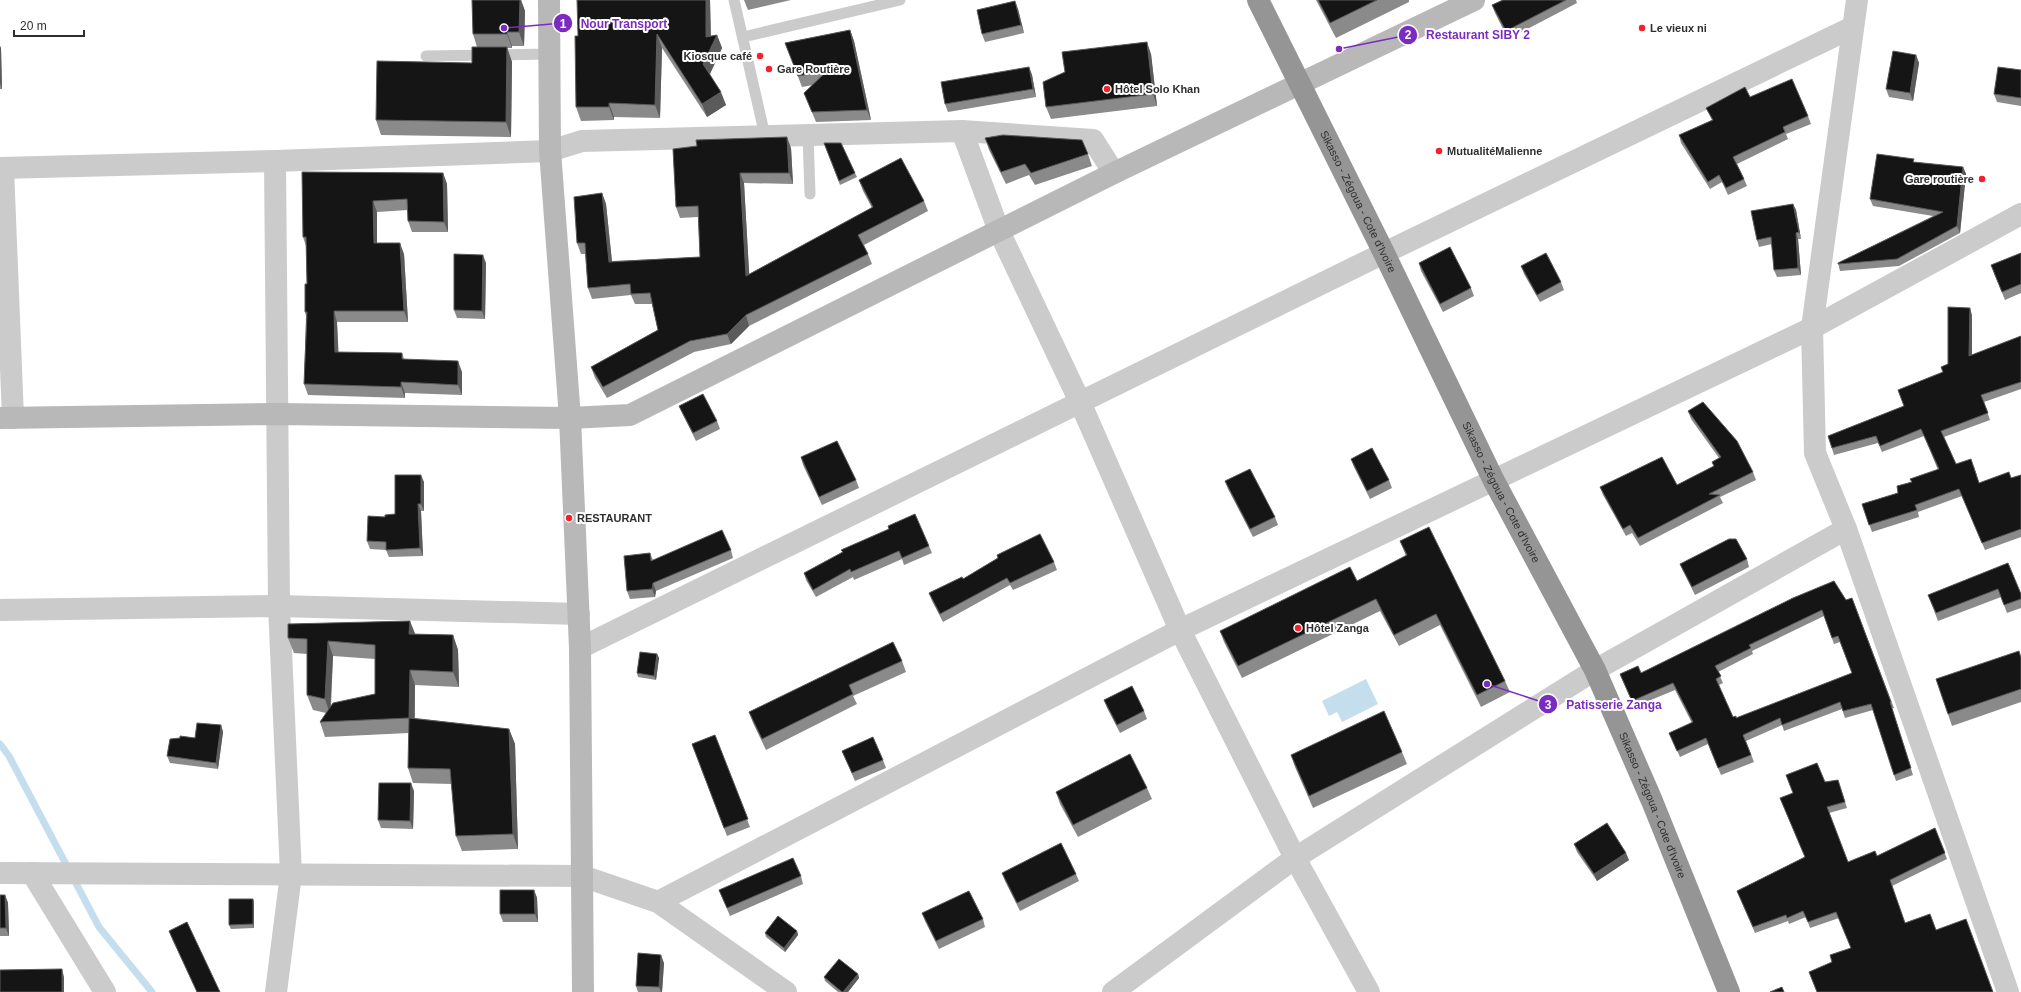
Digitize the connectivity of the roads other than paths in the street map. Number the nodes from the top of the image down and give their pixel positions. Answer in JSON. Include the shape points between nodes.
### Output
{"nodes":[{"id":1,"x":549,"y":0,"type":"edge"},
{"id":2,"x":734,"y":0,"type":"edge"},
{"id":3,"x":900,"y":0,"type":"edge"},
{"id":4,"x":1258,"y":0,"type":"edge"},
{"id":5,"x":1474,"y":0,"type":"edge"},
{"id":6,"x":1857,"y":0,"type":"edge"},
{"id":7,"x":1853,"y":27,"type":"junction"},
{"id":8,"x":743,"y":37,"type":"junction"},
{"id":9,"x":549,"y":54,"type":"junction"},
{"id":10,"x":426,"y":56,"type":"dead end"},
{"id":11,"x":1299,"y":84,"type":"junction"},
{"id":12,"x":962,"y":131,"type":"junction"},
{"id":13,"x":808,"y":135,"type":"junction"},
{"id":14,"x":765,"y":136,"type":"junction"},
{"id":15,"x":550,"y":151,"type":"junction"},
{"id":16,"x":275,"y":162,"type":"junction"},
{"id":17,"x":1,"y":168,"type":"edge"},
{"id":18,"x":1114,"y":174,"type":"junction"},
{"id":19,"x":810,"y":194,"type":"dead end"},
{"id":20,"x":2021,"y":214,"type":"edge"},
{"id":21,"x":999,"y":231,"type":"junction"},
{"id":22,"x":1384,"y":253,"type":"junction"},
{"id":23,"x":1812,"y":328,"type":"junction"},
{"id":24,"x":1080,"y":402,"type":"junction"},
{"id":25,"x":278,"y":414,"type":"junction"},
{"id":26,"x":6,"y":418,"type":"edge"},
{"id":27,"x":570,"y":418,"type":"junction"},
{"id":28,"x":1494,"y":481,"type":"junction"},
{"id":29,"x":1846,"y":529,"type":"junction"},
{"id":30,"x":279,"y":606,"type":"junction"},
{"id":31,"x":0,"y":610,"type":"edge"},
{"id":32,"x":579,"y":614,"type":"junction"},
{"id":33,"x":1180,"y":630,"type":"junction"},
{"id":34,"x":580,"y":648,"type":"junction"},
{"id":35,"x":1595,"y":670,"type":"junction"},
{"id":36,"x":1294,"y":858,"type":"junction"},
{"id":37,"x":0,"y":872,"type":"edge"},
{"id":38,"x":32,"y":872,"type":"junction"},
{"id":39,"x":291,"y":874,"type":"junction"},
{"id":40,"x":582,"y":876,"type":"junction"},
{"id":41,"x":658,"y":902,"type":"junction"},
{"id":42,"x":105,"y":992,"type":"edge"},
{"id":43,"x":276,"y":992,"type":"edge"},
{"id":44,"x":583,"y":992,"type":"edge"},
{"id":45,"x":786,"y":992,"type":"edge"},
{"id":46,"x":1113,"y":992,"type":"edge"},
{"id":47,"x":1369,"y":992,"type":"edge"},
{"id":48,"x":1729,"y":992,"type":"edge"},
{"id":49,"x":2008,"y":992,"type":"edge"}],
"edges":[{"from":1,"to":9,"type":"street"},
{"from":2,"to":8,"type":"lane"},
{"from":3,"to":8,"type":"lane"},
{"from":4,"to":11,"type":"highway","name":"Sikasso - Zégoua - Cote d'Ivoire"},
{"from":5,"to":11,"type":"street"},
{"from":6,"to":7,"type":"street"},
{"from":7,"to":22,"type":"street"},
{"from":7,"to":23,"type":"street"},
{"from":8,"to":14,"type":"lane"},
{"from":9,"to":10,"type":"lane"},
{"from":9,"to":15,"type":"street"},
{"from":11,"to":18,"type":"street"},
{"from":11,"to":22,"type":"highway","name":"Sikasso - Zégoua - Cote d'Ivoire"},
{"from":12,"to":13,"type":"street"},
{"from":12,"to":18,"type":"street","via":[[1093,140]]},
{"from":12,"to":21,"type":"street"},
{"from":13,"to":14,"type":"street"},
{"from":13,"to":19,"type":"lane"},
{"from":14,"to":15,"type":"street","via":[[582,141]]},
{"from":15,"to":16,"type":"street"},
{"from":15,"to":27,"type":"street"},
{"from":16,"to":17,"type":"street"},
{"from":16,"to":25,"type":"street"},
{"from":17,"to":26,"type":"street"},
{"from":18,"to":21,"type":"street"},
{"from":20,"to":23,"type":"street"},
{"from":21,"to":24,"type":"street"},
{"from":21,"to":27,"type":"street","via":[[630,415]]},
{"from":22,"to":24,"type":"street"},
{"from":22,"to":28,"type":"highway","name":"Sikasso - Zégoua - Cote d'Ivoire"},
{"from":23,"to":28,"type":"street"},
{"from":23,"to":29,"type":"street","via":[[1815,453]]},
{"from":24,"to":33,"type":"street"},
{"from":24,"to":34,"type":"street"},
{"from":25,"to":26,"type":"street"},
{"from":25,"to":27,"type":"street"},
{"from":25,"to":30,"type":"street"},
{"from":27,"to":32,"type":"street"},
{"from":28,"to":33,"type":"street"},
{"from":28,"to":35,"type":"highway","name":"Sikasso - Zégoua - Cote d'Ivoire"},
{"from":29,"to":35,"type":"street"},
{"from":29,"to":49,"type":"street"},
{"from":30,"to":31,"type":"street"},
{"from":30,"to":32,"type":"street"},
{"from":30,"to":39,"type":"street"},
{"from":32,"to":34,"type":"street"},
{"from":33,"to":36,"type":"street"},
{"from":33,"to":41,"type":"street"},
{"from":34,"to":40,"type":"street"},
{"from":35,"to":36,"type":"street"},
{"from":35,"to":48,"type":"highway","name":"Sikasso - Zégoua - Cote d'Ivoire","via":[[1652,801]]},
{"from":36,"to":46,"type":"street"},
{"from":36,"to":47,"type":"street"},
{"from":37,"to":38,"type":"street"},
{"from":38,"to":39,"type":"street"},
{"from":38,"to":42,"type":"street"},
{"from":39,"to":40,"type":"street"},
{"from":39,"to":43,"type":"street"},
{"from":40,"to":41,"type":"street"},
{"from":40,"to":44,"type":"street"},
{"from":41,"to":45,"type":"street"}]}
